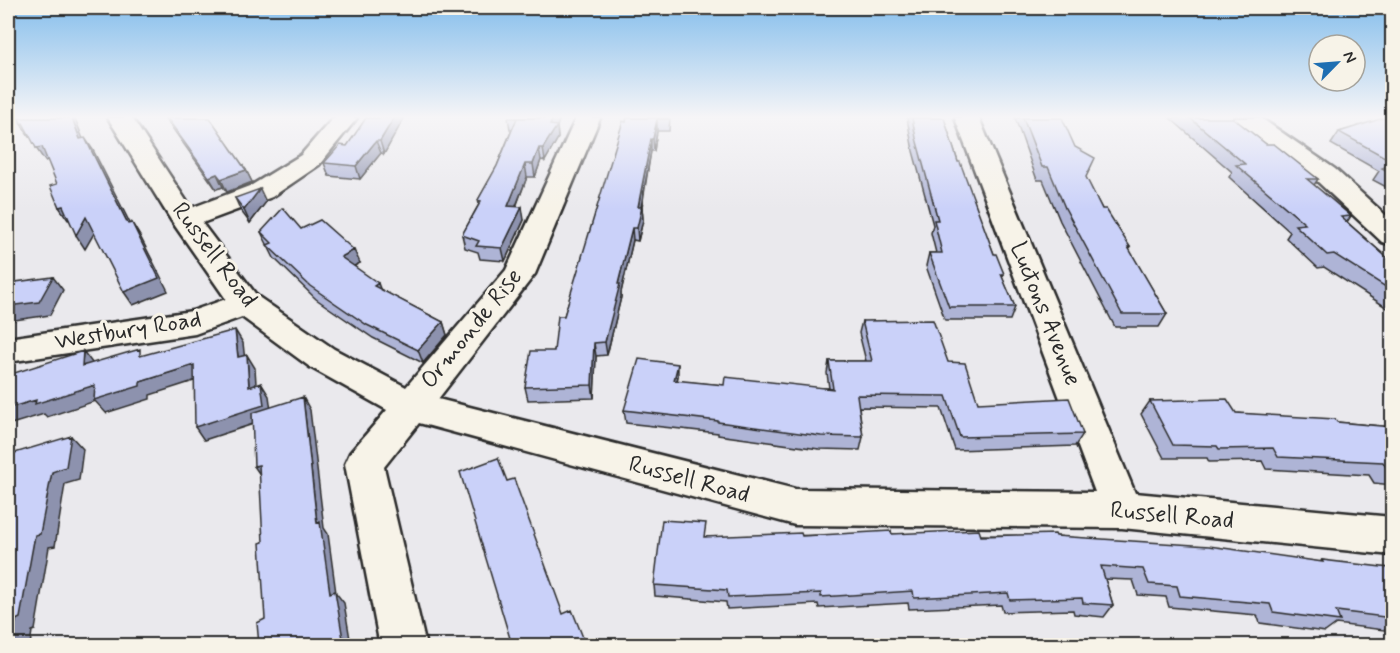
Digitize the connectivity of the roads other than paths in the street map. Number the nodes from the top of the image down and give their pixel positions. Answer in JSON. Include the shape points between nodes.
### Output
{"nodes":[{"id":1,"x":139,"y":148,"type":"edge"},
{"id":2,"x":320,"y":148,"type":"edge"},
{"id":3,"x":575,"y":148,"type":"edge"},
{"id":4,"x":980,"y":148,"type":"edge"},
{"id":5,"x":1289,"y":148,"type":"edge"},
{"id":6,"x":185,"y":220,"type":"junction"},
{"id":7,"x":1392,"y":236,"type":"edge"},
{"id":8,"x":246,"y":304,"type":"junction"},
{"id":9,"x":8,"y":350,"type":"edge"},
{"id":10,"x":410,"y":406,"type":"junction"},
{"id":11,"x":1122,"y":510,"type":"junction"},
{"id":12,"x":1392,"y":536,"type":"edge"},
{"id":13,"x":403,"y":645,"type":"edge"}],
"edges":[{"from":1,"to":6,"type":"street","name":"Russell Road"},
{"from":2,"to":6,"type":"street","via":[[310,160],[262,191]]},
{"from":3,"to":10,"type":"street","name":"Ormonde Rise","via":[[520,274]]},
{"from":4,"to":11,"type":"street","name":"Luctons Avenue"},
{"from":5,"to":7,"type":"street","via":[[1326,175]]},
{"from":6,"to":8,"type":"street","name":"Russell Road"},
{"from":8,"to":9,"type":"street","name":"Westbury Road","via":[[195,322]]},
{"from":8,"to":10,"type":"street","name":"Russell Road","via":[[322,358]]},
{"from":10,"to":11,"type":"street","name":"Russell Road","via":[[795,507]]},
{"from":10,"to":13,"type":"street","name":"Ormonde Rise","via":[[364,464]]},
{"from":11,"to":12,"type":"street","name":"Russell Road"}]}
